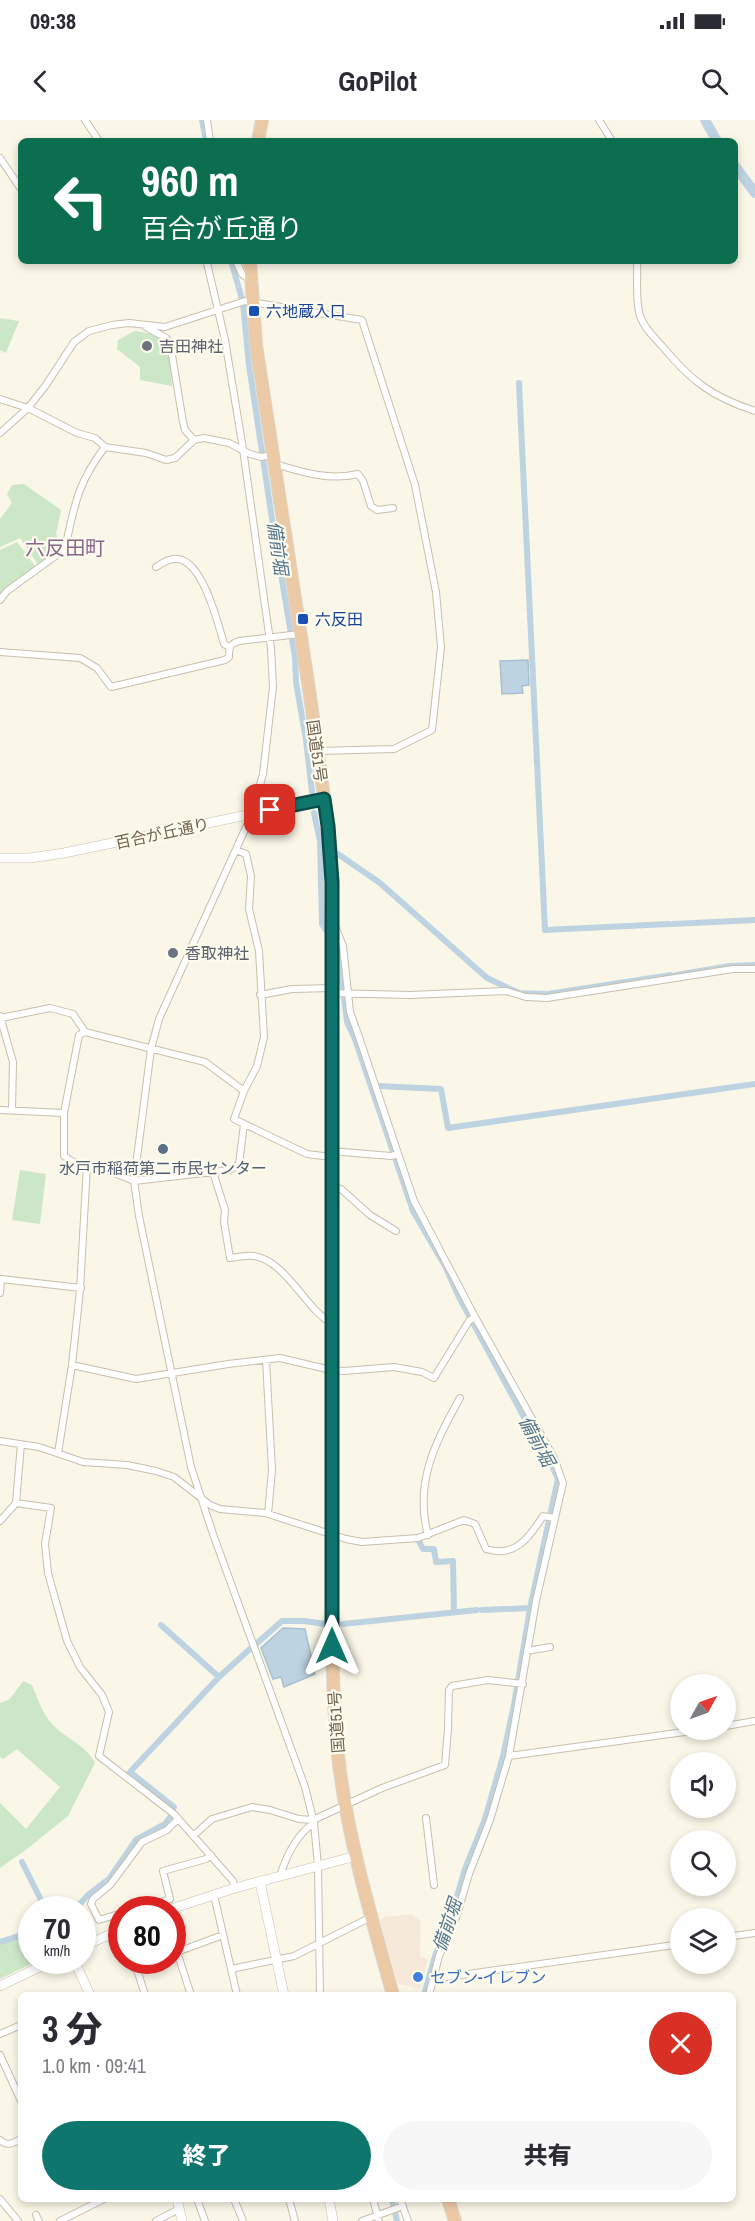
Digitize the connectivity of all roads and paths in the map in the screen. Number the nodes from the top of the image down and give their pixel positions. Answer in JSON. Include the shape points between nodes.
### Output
{"nodes":[{"id":1,"x":85,"y":120,"type":"edge"},
{"id":2,"x":207,"y":120,"type":"edge"},
{"id":3,"x":262,"y":120,"type":"edge"},
{"id":4,"x":599,"y":120,"type":"edge"},
{"id":5,"x":97,"y":138,"type":"edge"},
{"id":6,"x":210,"y":138,"type":"edge"},
{"id":7,"x":259,"y":138,"type":"edge"},
{"id":8,"x":610,"y":138,"type":"edge"},
{"id":9,"x":0,"y":158,"type":"edge"},
{"id":10,"x":18,"y":185,"type":"edge"},
{"id":11,"x":207,"y":264,"type":"edge"},
{"id":12,"x":237,"y":264,"type":"edge"},
{"id":13,"x":250,"y":264,"type":"edge"},
{"id":14,"x":637,"y":264,"type":"edge"},
{"id":15,"x":250,"y":279,"type":"junction"},
{"id":16,"x":252,"y":302,"type":"junction"},
{"id":17,"x":219,"y":311,"type":"junction"},
{"id":18,"x":143,"y":324,"type":"junction"},
{"id":19,"x":0,"y":399,"type":"edge"},
{"id":20,"x":28,"y":408,"type":"junction"},
{"id":21,"x":755,"y":411,"type":"edge"},
{"id":22,"x":0,"y":434,"type":"edge"},
{"id":23,"x":194,"y":440,"type":"junction"},
{"id":24,"x":105,"y":447,"type":"junction"},
{"id":25,"x":243,"y":449,"type":"junction"},
{"id":26,"x":268,"y":458,"type":"junction"},
{"id":27,"x":393,"y":508,"type":"dead end"},
{"id":28,"x":156,"y":567,"type":"dead end"},
{"id":29,"x":0,"y":600,"type":"edge"},
{"id":30,"x":294,"y":634,"type":"junction"},
{"id":31,"x":269,"y":637,"type":"junction"},
{"id":32,"x":229,"y":647,"type":"junction"},
{"id":33,"x":0,"y":652,"type":"edge"},
{"id":34,"x":317,"y":751,"type":"junction"},
{"id":35,"x":324,"y":799,"type":"junction"},
{"id":36,"x":252,"y":814,"type":"junction"},
{"id":37,"x":236,"y":850,"type":"junction"},
{"id":38,"x":0,"y":858,"type":"edge"},
{"id":39,"x":331,"y":918,"type":"junction"},
{"id":40,"x":755,"y":969,"type":"edge"},
{"id":41,"x":339,"y":992,"type":"junction"},
{"id":42,"x":260,"y":994,"type":"junction"},
{"id":43,"x":0,"y":1017,"type":"edge"},
{"id":44,"x":86,"y":1032,"type":"junction"},
{"id":45,"x":151,"y":1049,"type":"junction"},
{"id":46,"x":244,"y":1091,"type":"junction"},
{"id":47,"x":0,"y":1110,"type":"edge"},
{"id":48,"x":12,"y":1110,"type":"junction"},
{"id":49,"x":64,"y":1113,"type":"junction"},
{"id":50,"x":244,"y":1124,"type":"junction"},
{"id":51,"x":331,"y":1154,"type":"junction"},
{"id":52,"x":395,"y":1155,"type":"junction"},
{"id":53,"x":87,"y":1165,"type":"junction"},
{"id":54,"x":213,"y":1172,"type":"junction"},
{"id":55,"x":134,"y":1181,"type":"junction"},
{"id":56,"x":331,"y":1186,"type":"junction"},
{"id":57,"x":396,"y":1231,"type":"dead end"},
{"id":58,"x":81,"y":1288,"type":"junction"},
{"id":59,"x":0,"y":1293,"type":"edge"},
{"id":60,"x":472,"y":1319,"type":"junction"},
{"id":61,"x":331,"y":1323,"type":"junction"},
{"id":62,"x":266,"y":1360,"type":"junction"},
{"id":63,"x":72,"y":1365,"type":"junction"},
{"id":64,"x":332,"y":1370,"type":"junction"},
{"id":65,"x":171,"y":1374,"type":"junction"},
{"id":66,"x":460,"y":1398,"type":"dead end"},
{"id":67,"x":0,"y":1441,"type":"edge"},
{"id":68,"x":21,"y":1444,"type":"junction"},
{"id":69,"x":58,"y":1453,"type":"junction"},
{"id":70,"x":201,"y":1501,"type":"junction"},
{"id":71,"x":16,"y":1503,"type":"junction"},
{"id":72,"x":268,"y":1514,"type":"junction"},
{"id":73,"x":550,"y":1517,"type":"junction"},
{"id":74,"x":0,"y":1521,"type":"edge"},
{"id":75,"x":332,"y":1535,"type":"junction"},
{"id":76,"x":428,"y":1535,"type":"junction"},
{"id":77,"x":550,"y":1647,"type":"dead end"},
{"id":78,"x":527,"y":1651,"type":"junction"},
{"id":79,"x":520,"y":1683,"type":"junction"},
{"id":80,"x":755,"y":1721,"type":"edge"},
{"id":81,"x":736,"y":1724,"type":"edge"},
{"id":82,"x":670,"y":1734,"type":"edge"},
{"id":83,"x":509,"y":1756,"type":"junction"},
{"id":84,"x":346,"y":1805,"type":"junction"},
{"id":85,"x":426,"y":1818,"type":"dead end"},
{"id":86,"x":178,"y":1819,"type":"junction"},
{"id":87,"x":314,"y":1822,"type":"junction"},
{"id":88,"x":194,"y":1835,"type":"junction"},
{"id":89,"x":211,"y":1855,"type":"junction"},
{"id":90,"x":356,"y":1856,"type":"junction"},
{"id":91,"x":318,"y":1866,"type":"junction"},
{"id":92,"x":280,"y":1877,"type":"junction"},
{"id":93,"x":260,"y":1882,"type":"junction"},
{"id":94,"x":434,"y":1885,"type":"dead end"},
{"id":95,"x":235,"y":1888,"type":"junction"},
{"id":96,"x":214,"y":1895,"type":"junction"},
{"id":97,"x":169,"y":1896,"type":"edge"},
{"id":98,"x":186,"y":1904,"type":"edge"},
{"id":99,"x":108,"y":1917,"type":"edge"},
{"id":100,"x":372,"y":1917,"type":"junction"},
{"id":101,"x":755,"y":1933,"type":"edge"},
{"id":102,"x":224,"y":1935,"type":"junction"},
{"id":103,"x":736,"y":1936,"type":"edge"},
{"id":104,"x":319,"y":1943,"type":"junction"},
{"id":105,"x":670,"y":1946,"type":"edge"},
{"id":106,"x":186,"y":1949,"type":"edge"},
{"id":107,"x":276,"y":1960,"type":"junction"},
{"id":108,"x":231,"y":1969,"type":"junction"},
{"id":109,"x":25,"y":1974,"type":"edge"},
{"id":110,"x":80,"y":1974,"type":"edge"},
{"id":111,"x":138,"y":1974,"type":"edge"},
{"id":112,"x":183,"y":1974,"type":"edge"},
{"id":113,"x":433,"y":1979,"type":"junction"},
{"id":114,"x":0,"y":1986,"type":"edge"},
{"id":115,"x":87,"y":1992,"type":"edge"},
{"id":116,"x":144,"y":1992,"type":"edge"},
{"id":117,"x":190,"y":1992,"type":"edge"},
{"id":118,"x":236,"y":1992,"type":"edge"},
{"id":119,"x":283,"y":1992,"type":"edge"},
{"id":120,"x":320,"y":1992,"type":"edge"},
{"id":121,"x":392,"y":1992,"type":"edge"},
{"id":122,"x":430,"y":1992,"type":"edge"},
{"id":123,"x":18,"y":2026,"type":"edge"},
{"id":124,"x":0,"y":2034,"type":"edge"},
{"id":125,"x":0,"y":2055,"type":"edge"},
{"id":126,"x":18,"y":2094,"type":"edge"},
{"id":127,"x":0,"y":2140,"type":"edge"},
{"id":128,"x":18,"y":2140,"type":"edge"},
{"id":129,"x":0,"y":2199,"type":"edge"},
{"id":130,"x":98,"y":2202,"type":"edge"},
{"id":131,"x":178,"y":2202,"type":"edge"},
{"id":132,"x":197,"y":2202,"type":"edge"},
{"id":133,"x":235,"y":2202,"type":"edge"},
{"id":134,"x":290,"y":2202,"type":"edge"},
{"id":135,"x":330,"y":2202,"type":"edge"},
{"id":136,"x":374,"y":2202,"type":"edge"},
{"id":137,"x":399,"y":2202,"type":"edge"},
{"id":138,"x":449,"y":2202,"type":"edge"},
{"id":139,"x":397,"y":2208,"type":"junction"},
{"id":140,"x":179,"y":2209,"type":"junction"},
{"id":141,"x":75,"y":2214,"type":"junction"},
{"id":142,"x":378,"y":2218,"type":"edge"},
{"id":143,"x":18,"y":2221,"type":"edge"},
{"id":144,"x":60,"y":2221,"type":"edge"},
{"id":145,"x":78,"y":2221,"type":"edge"},
{"id":146,"x":156,"y":2221,"type":"edge"},
{"id":147,"x":182,"y":2221,"type":"edge"},
{"id":148,"x":205,"y":2221,"type":"edge"},
{"id":149,"x":243,"y":2221,"type":"edge"},
{"id":150,"x":294,"y":2221,"type":"edge"},
{"id":151,"x":333,"y":2221,"type":"edge"},
{"id":152,"x":362,"y":2221,"type":"edge"},
{"id":153,"x":408,"y":2221,"type":"edge"},
{"id":154,"x":455,"y":2221,"type":"edge"}],
"edges":[{"from":1,"to":5,"type":"street"},
{"from":2,"to":6,"type":"street"},
{"from":3,"to":7,"type":"highway"},
{"from":4,"to":8,"type":"street"},
{"from":9,"to":10,"type":"street"},
{"from":11,"to":17,"type":"street"},
{"from":12,"to":15,"type":"street"},
{"from":13,"to":15,"type":"highway","name":"国道51号"},
{"from":14,"to":21,"type":"street","via":[[638,307],[645,327],[701,387]]},
{"from":15,"to":16,"type":"highway","name":"国道51号"},
{"from":16,"to":17,"type":"street"},
{"from":16,"to":26,"type":"highway","name":"国道51号"},
{"from":16,"to":34,"type":"street","via":[[362,320],[415,485],[436,592],[441,647],[432,730],[394,748]]},
{"from":17,"to":18,"type":"street","via":[[165,327]]},
{"from":17,"to":25,"type":"street"},
{"from":18,"to":20,"type":"street","via":[[112,325],[80,337]]},
{"from":18,"to":23,"type":"street","via":[[171,343],[183,423]]},
{"from":19,"to":20,"type":"street"},
{"from":20,"to":22,"type":"street"},
{"from":20,"to":24,"type":"street","via":[[96,438]]},
{"from":23,"to":24,"type":"street","via":[[175,458],[166,460]]},
{"from":23,"to":25,"type":"street","via":[[217,439]]},
{"from":24,"to":29,"type":"street","via":[[84,480],[65,549]]},
{"from":25,"to":26,"type":"street"},
{"from":25,"to":31,"type":"street"},
{"from":26,"to":27,"type":"street","via":[[307,474],[358,474],[371,506],[377,510]]},
{"from":26,"to":30,"type":"highway","name":"国道51号"},
{"from":28,"to":32,"type":"street","via":[[172,559],[181,560],[198,574],[224,644]]},
{"from":30,"to":31,"type":"street"},
{"from":30,"to":34,"type":"highway","name":"国道51号"},
{"from":31,"to":32,"type":"street","via":[[239,641]]},
{"from":31,"to":36,"type":"street","via":[[273,664],[271,710]]},
{"from":32,"to":33,"type":"street","via":[[225,660],[111,687],[80,658]]},
{"from":34,"to":35,"type":"highway","name":"国道51号"},
{"from":35,"to":36,"type":"street","name":"百合が丘通り"},
{"from":35,"to":39,"type":"highway","name":"国道51号","via":[[332,882]]},
{"from":36,"to":37,"type":"street"},
{"from":36,"to":38,"type":"street","name":"百合が丘通り","via":[[64,853]]},
{"from":37,"to":42,"type":"street","via":[[246,854],[249,863],[249,909],[259,951]]},
{"from":37,"to":45,"type":"street","via":[[166,998]]},
{"from":39,"to":41,"type":"highway","name":"国道51号"},
{"from":39,"to":41,"type":"street","via":[[343,946]]},
{"from":40,"to":41,"type":"street","via":[[733,969],[547,998],[506,991],[410,995]]},
{"from":41,"to":42,"type":"street","via":[[292,989]]},
{"from":41,"to":51,"type":"highway","name":"国道51号"},
{"from":41,"to":52,"type":"street","via":[[359,1037]]},
{"from":42,"to":46,"type":"street","via":[[264,1036]]},
{"from":43,"to":44,"type":"street","via":[[56,1009],[73,1014]]},
{"from":43,"to":48,"type":"street","via":[[13,1062]]},
{"from":44,"to":45,"type":"street"},
{"from":44,"to":49,"type":"street","via":[[79,1035]]},
{"from":45,"to":46,"type":"street","via":[[205,1062]]},
{"from":45,"to":55,"type":"street"},
{"from":46,"to":50,"type":"street","via":[[234,1119]]},
{"from":47,"to":48,"type":"street"},
{"from":48,"to":49,"type":"street"},
{"from":49,"to":53,"type":"street","via":[[64,1156]]},
{"from":50,"to":51,"type":"street","via":[[307,1154]]},
{"from":50,"to":54,"type":"street","via":[[239,1164],[230,1170]]},
{"from":51,"to":52,"type":"street"},
{"from":51,"to":56,"type":"highway","name":"国道51号"},
{"from":52,"to":60,"type":"street"},
{"from":53,"to":55,"type":"street"},
{"from":53,"to":58,"type":"street"},
{"from":54,"to":55,"type":"street"},
{"from":54,"to":61,"type":"street","via":[[225,1210],[230,1258],[254,1256],[268,1262],[291,1280]]},
{"from":55,"to":65,"type":"street"},
{"from":56,"to":57,"type":"street","via":[[341,1189],[370,1215]]},
{"from":56,"to":61,"type":"highway","name":"国道51号"},
{"from":58,"to":59,"type":"street","via":[[1,1279]]},
{"from":58,"to":63,"type":"street"},
{"from":60,"to":64,"type":"street","via":[[434,1378],[394,1366]]},
{"from":60,"to":73,"type":"street","via":[[562,1477]]},
{"from":61,"to":64,"type":"highway","name":"国道51号"},
{"from":62,"to":64,"type":"street","via":[[295,1360]]},
{"from":62,"to":65,"type":"street"},
{"from":62,"to":72,"type":"street","via":[[272,1470]]},
{"from":63,"to":65,"type":"street","via":[[136,1379]]},
{"from":63,"to":69,"type":"street"},
{"from":64,"to":75,"type":"highway","name":"国道51号"},
{"from":65,"to":70,"type":"street"},
{"from":66,"to":76,"type":"street","via":[[438,1436],[424,1481],[423,1514]]},
{"from":67,"to":68,"type":"street"},
{"from":68,"to":69,"type":"street"},
{"from":68,"to":71,"type":"street"},
{"from":69,"to":70,"type":"street","via":[[83,1462],[128,1466],[174,1477]]},
{"from":70,"to":72,"type":"street","via":[[220,1509]]},
{"from":70,"to":87,"type":"street","via":[[305,1787]]},
{"from":71,"to":74,"type":"street"},
{"from":71,"to":86,"type":"street","via":[[51,1508],[45,1544],[48,1573],[67,1641],[109,1712],[99,1756]]},
{"from":72,"to":75,"type":"street"},
{"from":73,"to":76,"type":"street","via":[[543,1516],[529,1538],[508,1550],[486,1548],[475,1524],[464,1520]]},
{"from":73,"to":78,"type":"street"},
{"from":75,"to":76,"type":"street","via":[[362,1542]]},
{"from":75,"to":84,"type":"highway","name":"国道51号","via":[[333,1694]]},
{"from":77,"to":78,"type":"street"},
{"from":78,"to":79,"type":"street"},
{"from":79,"to":83,"type":"street"},
{"from":79,"to":84,"type":"street","via":[[488,1680],[452,1686],[445,1766]]},
{"from":80,"to":81,"type":"street"},
{"from":82,"to":83,"type":"street"},
{"from":83,"to":113,"type":"street"},
{"from":84,"to":87,"type":"street"},
{"from":84,"to":90,"type":"highway","name":"国道51号"},
{"from":85,"to":94,"type":"street"},
{"from":86,"to":88,"type":"street"},
{"from":86,"to":99,"type":"street","via":[[167,1830],[142,1842],[110,1885],[93,1899],[91,1904],[99,1920]]},
{"from":87,"to":88,"type":"street","via":[[252,1807],[212,1819]]},
{"from":87,"to":91,"type":"street"},
{"from":87,"to":92,"type":"street","via":[[291,1850]]},
{"from":88,"to":89,"type":"street"},
{"from":89,"to":95,"type":"street"},
{"from":89,"to":97,"type":"street","via":[[163,1871]]},
{"from":90,"to":91,"type":"street"},
{"from":90,"to":100,"type":"highway","name":"国道51号"},
{"from":91,"to":92,"type":"street"},
{"from":91,"to":104,"type":"street"},
{"from":92,"to":93,"type":"street"},
{"from":93,"to":95,"type":"street"},
{"from":93,"to":107,"type":"street"},
{"from":95,"to":96,"type":"street"},
{"from":96,"to":98,"type":"street"},
{"from":96,"to":102,"type":"street"},
{"from":100,"to":104,"type":"street"},
{"from":100,"to":121,"type":"highway","name":"国道51号"},
{"from":101,"to":103,"type":"street"},
{"from":102,"to":106,"type":"street"},
{"from":102,"to":108,"type":"street"},
{"from":104,"to":107,"type":"street"},
{"from":104,"to":120,"type":"street"},
{"from":105,"to":113,"type":"street"},
{"from":107,"to":108,"type":"street"},
{"from":107,"to":119,"type":"street"},
{"from":108,"to":118,"type":"street"},
{"from":109,"to":114,"type":"street"},
{"from":110,"to":115,"type":"street"},
{"from":111,"to":116,"type":"street"},
{"from":112,"to":117,"type":"street"},
{"from":113,"to":122,"type":"street"},
{"from":123,"to":124,"type":"street"},
{"from":125,"to":126,"type":"street"},
{"from":127,"to":128,"type":"street","via":[[4,2144]]},
{"from":129,"to":143,"type":"street"},
{"from":130,"to":141,"type":"street"},
{"from":131,"to":140,"type":"street"},
{"from":132,"to":148,"type":"street"},
{"from":133,"to":149,"type":"street"},
{"from":134,"to":150,"type":"street"},
{"from":135,"to":151,"type":"street"},
{"from":136,"to":142,"type":"street"},
{"from":137,"to":139,"type":"street"},
{"from":138,"to":154,"type":"highway"},
{"from":139,"to":142,"type":"street"},
{"from":139,"to":153,"type":"street"},
{"from":140,"to":146,"type":"street"},
{"from":140,"to":147,"type":"street"},
{"from":141,"to":144,"type":"street"},
{"from":141,"to":145,"type":"street"},
{"from":142,"to":152,"type":"street"}]}
